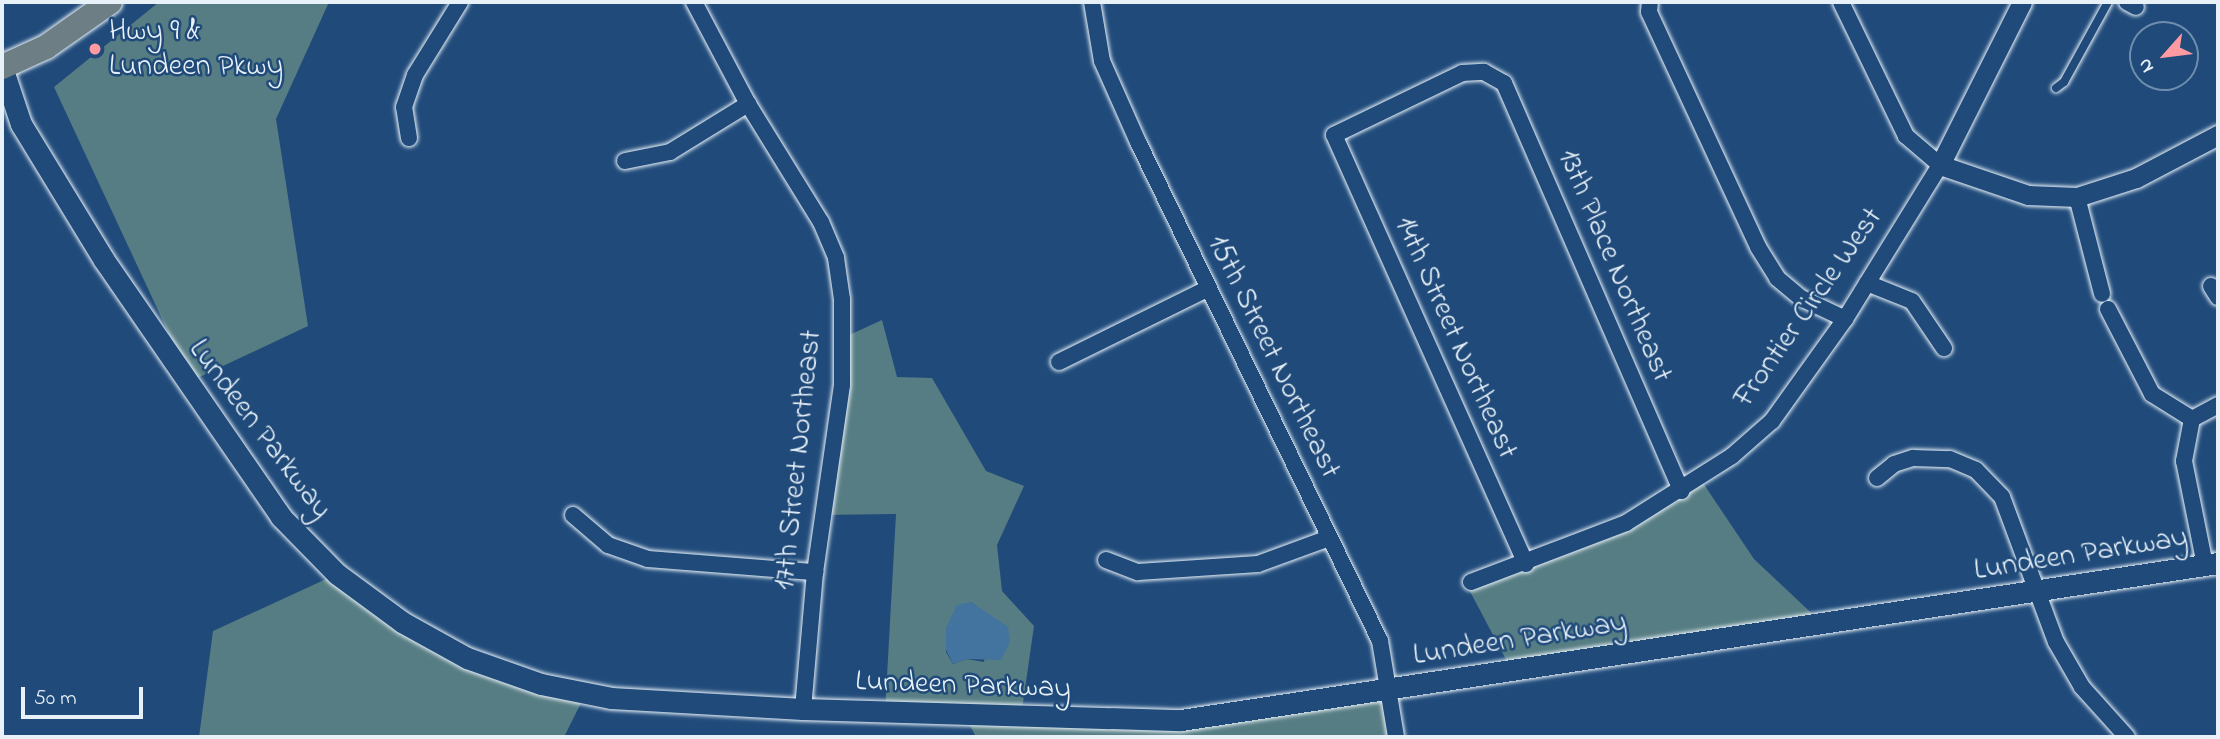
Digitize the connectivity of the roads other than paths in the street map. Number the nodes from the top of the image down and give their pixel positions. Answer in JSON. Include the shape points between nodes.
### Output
{"nodes":[{"id":1,"x":110,"y":2,"type":"edge"},
{"id":2,"x":460,"y":2,"type":"edge"},
{"id":3,"x":694,"y":2,"type":"edge"},
{"id":4,"x":1092,"y":2,"type":"edge"},
{"id":5,"x":1650,"y":2,"type":"edge"},
{"id":6,"x":1841,"y":2,"type":"edge"},
{"id":7,"x":2022,"y":2,"type":"edge"},
{"id":8,"x":2108,"y":2,"type":"edge"},
{"id":9,"x":2,"y":67,"type":"edge"},
{"id":10,"x":2056,"y":88,"type":"dead end"},
{"id":11,"x":748,"y":104,"type":"junction"},
{"id":12,"x":1334,"y":135,"type":"joint"},
{"id":13,"x":2218,"y":135,"type":"edge"},
{"id":14,"x":409,"y":138,"type":"dead end"},
{"id":15,"x":625,"y":161,"type":"dead end"},
{"id":16,"x":1940,"y":165,"type":"junction"},
{"id":17,"x":2077,"y":197,"type":"junction"},
{"id":18,"x":1867,"y":283,"type":"junction"},
{"id":19,"x":1209,"y":288,"type":"junction"},
{"id":20,"x":1845,"y":319,"type":"junction"},
{"id":21,"x":1944,"y":348,"type":"dead end"},
{"id":22,"x":1059,"y":362,"type":"dead end"},
{"id":23,"x":2218,"y":405,"type":"edge"},
{"id":24,"x":2192,"y":419,"type":"junction"},
{"id":25,"x":1877,"y":478,"type":"dead end"},
{"id":26,"x":1681,"y":491,"type":"junction"},
{"id":27,"x":573,"y":515,"type":"dead end"},
{"id":28,"x":1329,"y":538,"type":"junction"},
{"id":29,"x":1106,"y":560,"type":"dead end"},
{"id":30,"x":1526,"y":564,"type":"junction"},
{"id":31,"x":2212,"y":564,"type":"edge"},
{"id":32,"x":815,"y":572,"type":"junction"},
{"id":33,"x":1471,"y":582,"type":"dead end"},
{"id":34,"x":2036,"y":593,"type":"junction"},
{"id":35,"x":1389,"y":690,"type":"junction"},
{"id":36,"x":803,"y":709,"type":"junction"},
{"id":37,"x":1396,"y":737,"type":"edge"},
{"id":38,"x":2127,"y":737,"type":"edge"}],
"edges":[{"from":1,"to":9,"type":"main road","via":[[46,47]]},
{"from":2,"to":14,"type":"street","via":[[415,75],[404,107]]},
{"from":3,"to":11,"type":"street","name":"17th Street Northeast"},
{"from":4,"to":19,"type":"street","name":"15th Street Northeast","via":[[1102,61]]},
{"from":5,"to":20,"type":"street","via":[[1649,12],[1758,247],[1777,278],[1801,298]]},
{"from":6,"to":16,"type":"street","via":[[1906,136]]},
{"from":7,"to":16,"type":"street","name":"Frontier Circle West"},
{"from":8,"to":10,"type":"lane","via":[[2064,82]]},
{"from":9,"to":36,"type":"main road","name":"Lundeen Parkway","via":[[21,124],[141,319],[281,517],[337,575],[402,622],[467,658],[541,684],[611,698]]},
{"from":11,"to":15,"type":"street","via":[[670,152]]},
{"from":11,"to":32,"type":"street","name":"17th Street Northeast","via":[[821,222],[836,258],[842,299],[842,385]]},
{"from":12,"to":26,"type":"street","name":"13th Place Northeast","via":[[1462,73],[1484,72],[1504,83]]},
{"from":12,"to":30,"type":"street","name":"14th Street Northeast"},
{"from":13,"to":17,"type":"street","via":[[2136,178]]},
{"from":16,"to":17,"type":"street","via":[[2028,195]]},
{"from":16,"to":18,"type":"street","name":"Frontier Circle West"},
{"from":17,"to":24,"type":"street","via":[[2105,302],[2152,394]]},
{"from":18,"to":20,"type":"street","name":"Frontier Circle West"},
{"from":18,"to":21,"type":"street","via":[[1912,301]]},
{"from":19,"to":22,"type":"street"},
{"from":19,"to":28,"type":"street","name":"15th Street Northeast"},
{"from":20,"to":26,"type":"street","name":"Frontier Circle West","via":[[1772,421]]},
{"from":23,"to":24,"type":"street"},
{"from":24,"to":31,"type":"street","via":[[2184,461]]},
{"from":25,"to":34,"type":"street","via":[[1894,464],[1913,458],[1950,459],[1976,470],[2002,497]]},
{"from":26,"to":30,"type":"street","name":"Frontier Circle West","via":[[1626,523]]},
{"from":27,"to":32,"type":"street","via":[[608,545],[648,559]]},
{"from":28,"to":29,"type":"street","via":[[1258,564],[1138,572]]},
{"from":28,"to":35,"type":"street","name":"15th Street Northeast","via":[[1380,641]]},
{"from":30,"to":33,"type":"street","name":"Frontier Circle West"},
{"from":31,"to":34,"type":"main road","name":"Lundeen Parkway"},
{"from":32,"to":36,"type":"street","name":"17th Street Northeast"},
{"from":34,"to":35,"type":"main road","name":"Lundeen Parkway"},
{"from":34,"to":38,"type":"street","via":[[2056,642],[2082,687]]},
{"from":35,"to":36,"type":"main road","name":"Lundeen Parkway","via":[[1181,720]]},
{"from":35,"to":37,"type":"street","name":"15th Street Northeast"}]}
